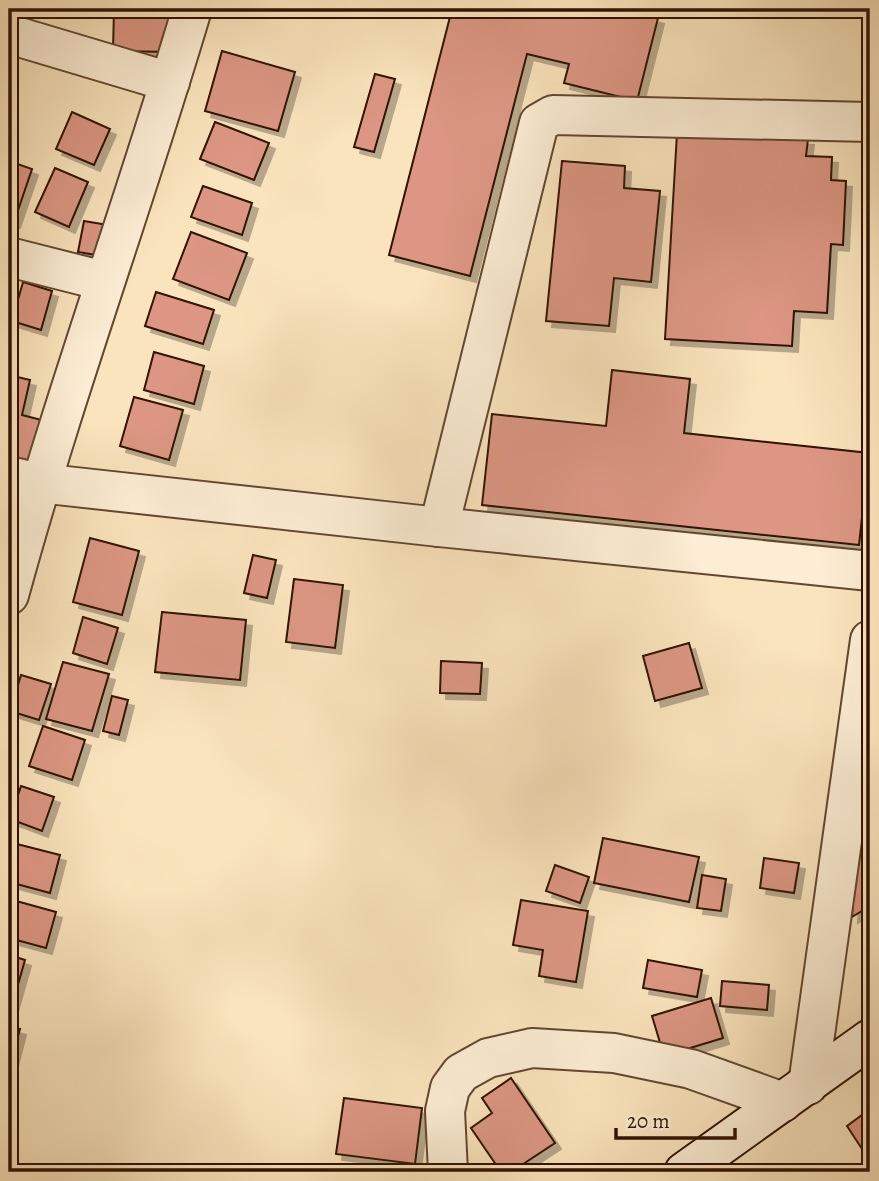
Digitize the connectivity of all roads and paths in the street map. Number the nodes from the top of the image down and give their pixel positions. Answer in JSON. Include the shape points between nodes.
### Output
{"nodes":[{"id":1,"x":192,"y":9,"type":"edge"},
{"id":2,"x":9,"y":34,"type":"edge"},
{"id":3,"x":170,"y":82,"type":"junction"},
{"id":4,"x":870,"y":122,"type":"edge"},
{"id":5,"x":9,"y":257,"type":"edge"},
{"id":6,"x":104,"y":281,"type":"junction"},
{"id":7,"x":24,"y":480,"type":"edge"},
{"id":8,"x":439,"y":527,"type":"junction"},
{"id":9,"x":870,"y":571,"type":"edge"},
{"id":10,"x":9,"y":594,"type":"edge"},
{"id":11,"x":870,"y":640,"type":"edge"},
{"id":12,"x":870,"y":1039,"type":"edge"},
{"id":13,"x":796,"y":1093,"type":"junction"},
{"id":14,"x":448,"y":1172,"type":"edge"},
{"id":15,"x":684,"y":1172,"type":"edge"}],
"edges":[{"from":1,"to":3,"type":"street"},
{"from":2,"to":3,"type":"street"},
{"from":3,"to":6,"type":"street"},
{"from":4,"to":8,"type":"street","via":[[553,115],[543,119]]},
{"from":5,"to":6,"type":"street"},
{"from":6,"to":7,"type":"street"},
{"from":7,"to":8,"type":"street"},
{"from":7,"to":10,"type":"street"},
{"from":8,"to":9,"type":"street"},
{"from":11,"to":13,"type":"street"},
{"from":12,"to":13,"type":"street"},
{"from":13,"to":14,"type":"street","via":[[614,1052],[532,1048],[488,1058],[461,1073],[450,1088],[445,1111]]},
{"from":13,"to":15,"type":"street"}]}
